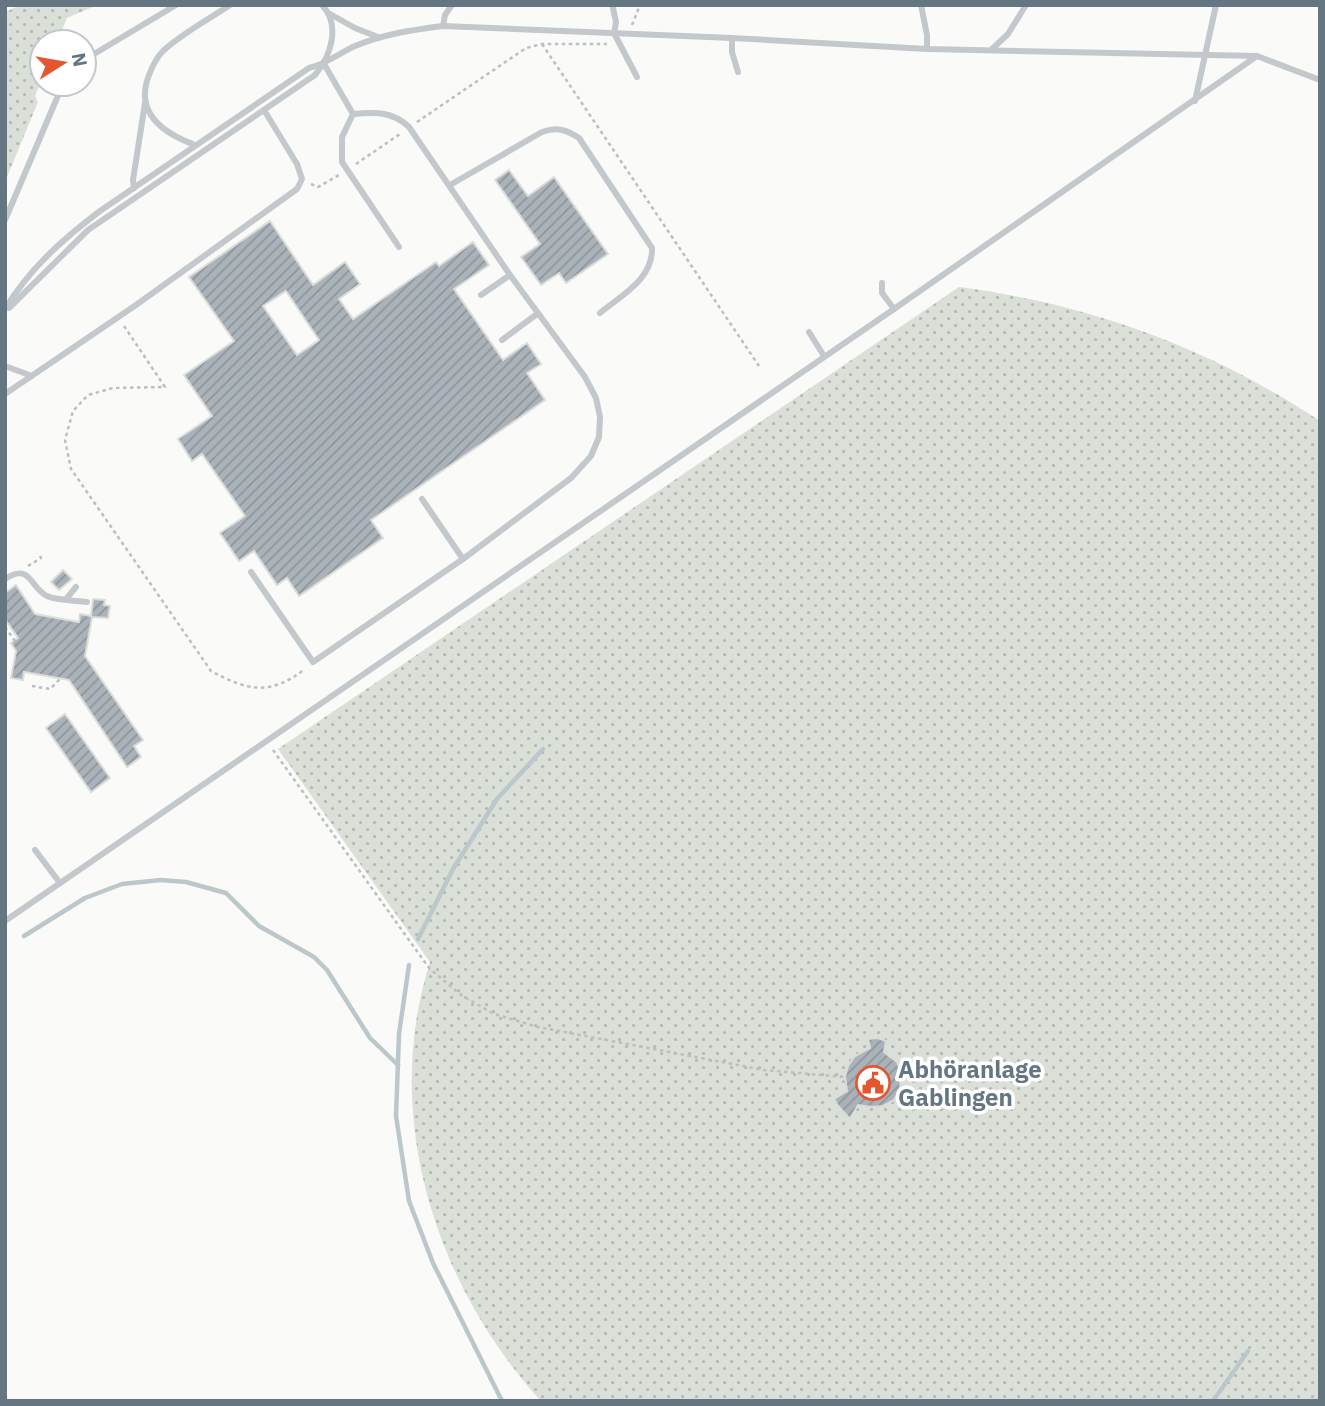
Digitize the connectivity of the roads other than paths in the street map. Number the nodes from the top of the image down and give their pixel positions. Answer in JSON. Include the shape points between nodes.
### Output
{"nodes":[{"id":1,"x":176,"y":5,"type":"edge"},
{"id":2,"x":230,"y":5,"type":"edge"},
{"id":3,"x":322,"y":5,"type":"edge"},
{"id":4,"x":452,"y":5,"type":"edge"},
{"id":5,"x":921,"y":5,"type":"edge"},
{"id":6,"x":1026,"y":5,"type":"edge"},
{"id":7,"x":1216,"y":5,"type":"edge"},
{"id":8,"x":613,"y":8,"type":"dead end"},
{"id":9,"x":330,"y":13,"type":"junction"},
{"id":10,"x":443,"y":26,"type":"junction"},
{"id":11,"x":614,"y":33,"type":"junction"},
{"id":12,"x":378,"y":37,"type":"junction"},
{"id":13,"x":732,"y":38,"type":"junction"},
{"id":14,"x":927,"y":49,"type":"junction"},
{"id":15,"x":991,"y":50,"type":"junction"},
{"id":16,"x":98,"y":52,"type":"edge"},
{"id":17,"x":1205,"y":54,"type":"junction"},
{"id":18,"x":1257,"y":56,"type":"junction"},
{"id":19,"x":324,"y":64,"type":"junction"},
{"id":20,"x":738,"y":72,"type":"dead end"},
{"id":21,"x":637,"y":77,"type":"dead end"},
{"id":22,"x":1320,"y":80,"type":"edge"},
{"id":23,"x":57,"y":98,"type":"edge"},
{"id":24,"x":1195,"y":101,"type":"junction"},
{"id":25,"x":145,"y":102,"type":"junction"},
{"id":26,"x":264,"y":110,"type":"junction"},
{"id":27,"x":353,"y":114,"type":"junction"},
{"id":28,"x":195,"y":145,"type":"junction"},
{"id":29,"x":450,"y":185,"type":"junction"},
{"id":30,"x":134,"y":188,"type":"junction"},
{"id":31,"x":5,"y":220,"type":"edge"},
{"id":32,"x":399,"y":247,"type":"dead end"},
{"id":33,"x":510,"y":275,"type":"junction"},
{"id":34,"x":882,"y":283,"type":"dead end"},
{"id":35,"x":481,"y":295,"type":"dead end"},
{"id":36,"x":894,"y":309,"type":"junction"},
{"id":37,"x":5,"y":310,"type":"edge"},
{"id":38,"x":600,"y":313,"type":"dead end"},
{"id":39,"x":537,"y":314,"type":"junction"},
{"id":40,"x":809,"y":332,"type":"dead end"},
{"id":41,"x":502,"y":340,"type":"dead end"},
{"id":42,"x":824,"y":356,"type":"junction"},
{"id":43,"x":5,"y":366,"type":"edge"},
{"id":44,"x":32,"y":376,"type":"junction"},
{"id":45,"x":5,"y":394,"type":"edge"},
{"id":46,"x":422,"y":499,"type":"dead end"},
{"id":47,"x":463,"y":559,"type":"junction"},
{"id":48,"x":251,"y":572,"type":"dead end"},
{"id":49,"x":5,"y":579,"type":"edge"},
{"id":50,"x":76,"y":587,"type":"dead end"},
{"id":51,"x":66,"y":599,"type":"junction"},
{"id":52,"x":87,"y":603,"type":"dead end"},
{"id":53,"x":36,"y":850,"type":"dead end"},
{"id":54,"x":60,"y":883,"type":"junction"},
{"id":55,"x":5,"y":921,"type":"edge"}],
"edges":[{"from":1,"to":16,"type":"lane"},
{"from":2,"to":25,"type":"lane","via":[[162,52],[146,84]]},
{"from":3,"to":9,"type":"lane"},
{"from":4,"to":10,"type":"lane"},
{"from":5,"to":14,"type":"lane"},
{"from":6,"to":15,"type":"lane","via":[[1008,34]]},
{"from":7,"to":17,"type":"lane"},
{"from":8,"to":11,"type":"lane"},
{"from":9,"to":12,"type":"lane"},
{"from":9,"to":19,"type":"lane","via":[[330,49]]},
{"from":10,"to":11,"type":"lane"},
{"from":10,"to":12,"type":"lane"},
{"from":11,"to":13,"type":"lane"},
{"from":11,"to":21,"type":"lane"},
{"from":12,"to":19,"type":"lane"},
{"from":13,"to":14,"type":"lane"},
{"from":13,"to":20,"type":"lane"},
{"from":14,"to":15,"type":"lane"},
{"from":15,"to":17,"type":"lane"},
{"from":17,"to":18,"type":"lane"},
{"from":17,"to":24,"type":"lane"},
{"from":18,"to":22,"type":"lane"},
{"from":18,"to":24,"type":"lane"},
{"from":19,"to":26,"type":"lane"},
{"from":19,"to":27,"type":"lane"},
{"from":19,"to":28,"type":"lane","via":[[309,68]]},
{"from":23,"to":31,"type":"lane"},
{"from":24,"to":36,"type":"lane"},
{"from":25,"to":28,"type":"lane","via":[[167,132]]},
{"from":25,"to":30,"type":"lane"},
{"from":26,"to":37,"type":"lane","via":[[88,230]]},
{"from":26,"to":44,"type":"lane","via":[[297,164],[302,179],[297,189]]},
{"from":27,"to":29,"type":"lane","via":[[394,115],[409,127]]},
{"from":27,"to":32,"type":"lane","via":[[342,137],[342,162]]},
{"from":28,"to":30,"type":"lane"},
{"from":29,"to":33,"type":"lane"},
{"from":29,"to":38,"type":"lane","via":[[542,132],[565,129],[579,138],[652,248],[645,275]]},
{"from":30,"to":37,"type":"lane","via":[[43,258]]},
{"from":33,"to":35,"type":"lane"},
{"from":33,"to":39,"type":"lane"},
{"from":34,"to":36,"type":"lane"},
{"from":36,"to":42,"type":"lane"},
{"from":39,"to":41,"type":"lane"},
{"from":39,"to":47,"type":"lane","via":[[596,398],[600,437],[591,456],[571,478]]},
{"from":40,"to":42,"type":"lane"},
{"from":42,"to":54,"type":"lane"},
{"from":43,"to":44,"type":"lane"},
{"from":44,"to":45,"type":"lane"},
{"from":46,"to":47,"type":"lane"},
{"from":47,"to":48,"type":"lane","via":[[313,663]]},
{"from":49,"to":51,"type":"lane","via":[[17,573],[29,576],[46,596]]},
{"from":50,"to":51,"type":"lane"},
{"from":51,"to":52,"type":"lane"},
{"from":53,"to":54,"type":"lane"},
{"from":54,"to":55,"type":"lane"}]}
